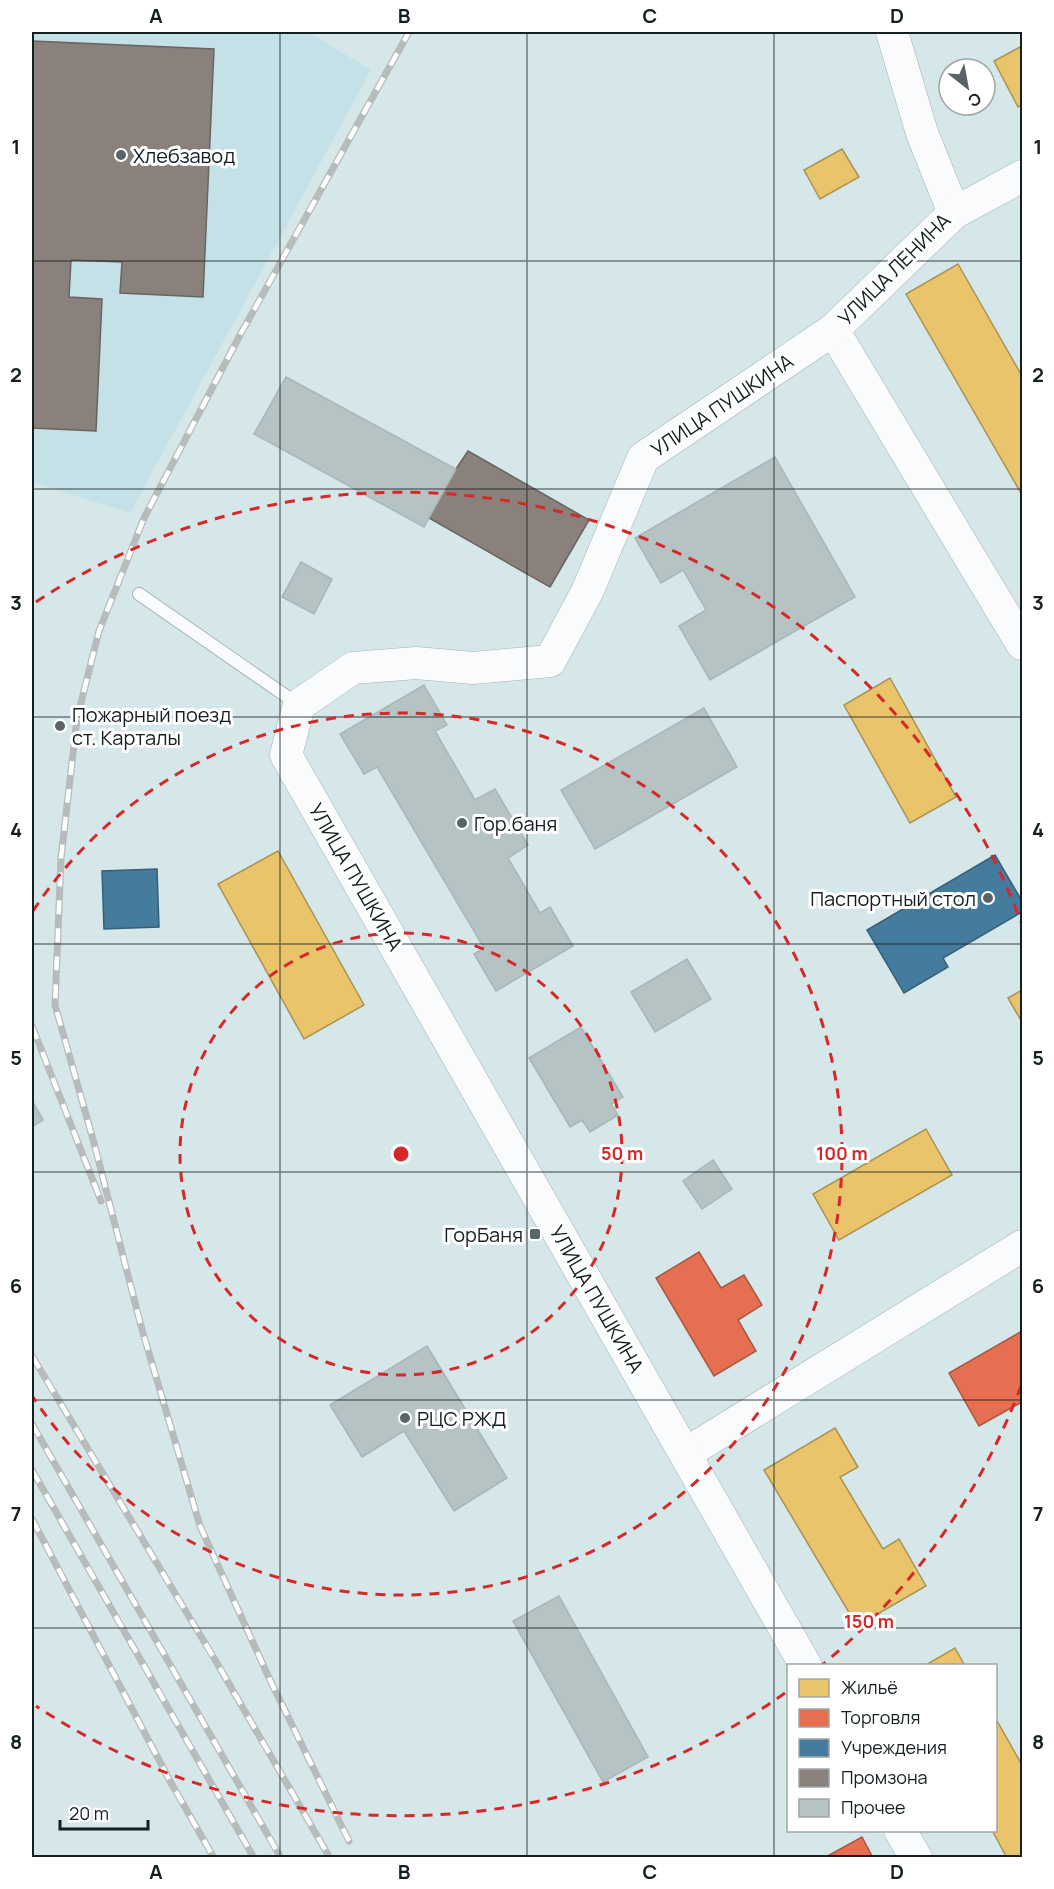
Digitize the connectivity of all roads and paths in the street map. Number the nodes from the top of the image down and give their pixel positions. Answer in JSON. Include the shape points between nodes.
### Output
{"nodes":[{"id":1,"x":892,"y":32,"type":"edge"},
{"id":2,"x":1023,"y":177,"type":"edge"},
{"id":3,"x":954,"y":213,"type":"junction"},
{"id":4,"x":833,"y":330,"type":"junction"},
{"id":5,"x":139,"y":594,"type":"dead end"},
{"id":6,"x":1023,"y":644,"type":"edge"},
{"id":7,"x":299,"y":705,"type":"junction"},
{"id":8,"x":1023,"y":1246,"type":"edge"},
{"id":9,"x":685,"y":1454,"type":"junction"},
{"id":10,"x":805,"y":1664,"type":"edge"},
{"id":11,"x":901,"y":1832,"type":"edge"},
{"id":12,"x":916,"y":1857,"type":"edge"}],
"edges":[{"from":1,"to":3,"type":"street","name":"УЛИЦА ЛЕНИНА","via":[[922,133]]},
{"from":2,"to":3,"type":"street"},
{"from":3,"to":4,"type":"street","name":"УЛИЦА ЛЕНИНА"},
{"from":4,"to":6,"type":"street","name":"УЛИЦА ЛЕНИНА"},
{"from":4,"to":7,"type":"street","name":"УЛИЦА ПУШКИНА","via":[[643,458],[588,590],[550,661],[473,668],[416,663],[353,668]]},
{"from":5,"to":7,"type":"lane"},
{"from":7,"to":9,"type":"street","name":"УЛИЦА ПУШКИНА","via":[[286,755]]},
{"from":8,"to":9,"type":"street"},
{"from":9,"to":10,"type":"street","name":"УЛИЦА ПУШКИНА"},
{"from":11,"to":12,"type":"street"}]}
